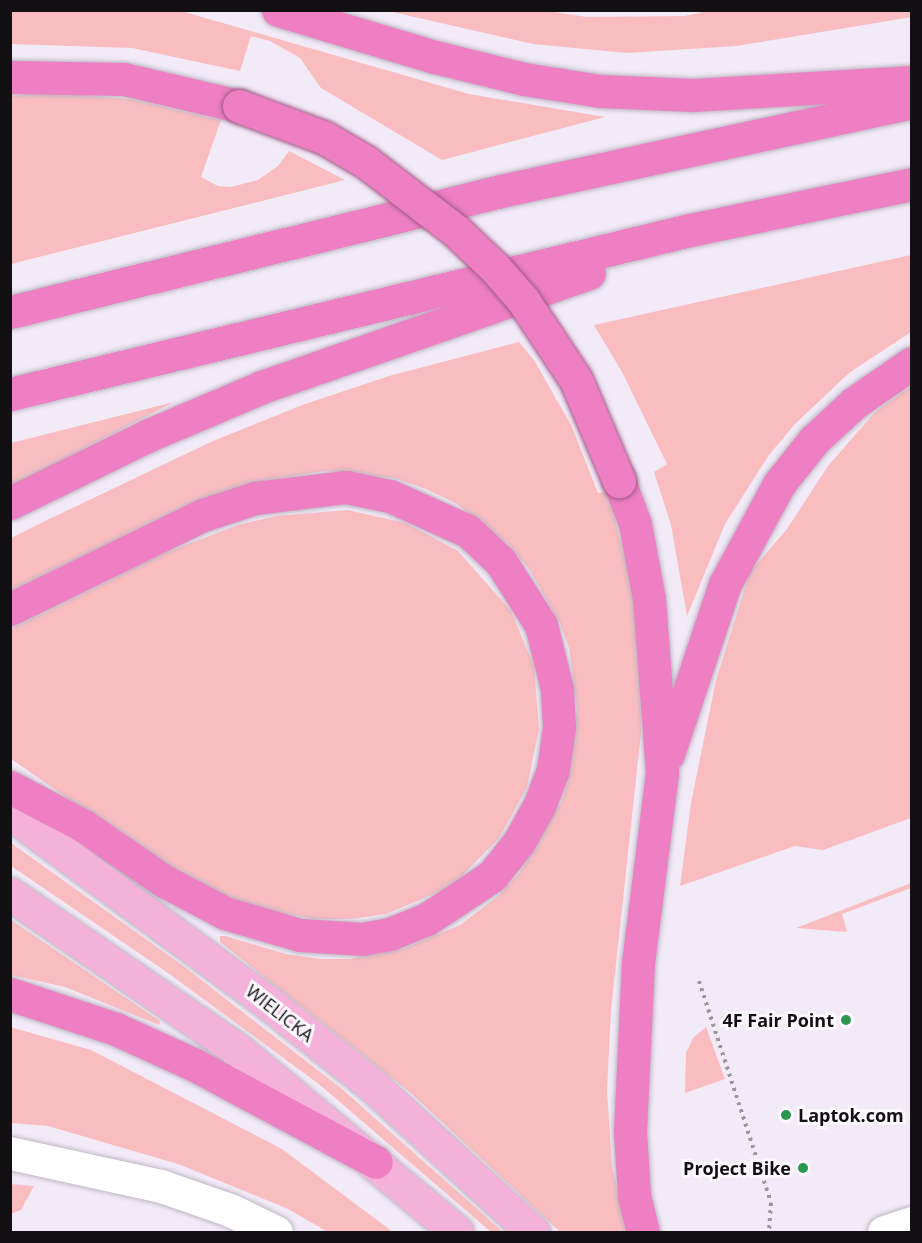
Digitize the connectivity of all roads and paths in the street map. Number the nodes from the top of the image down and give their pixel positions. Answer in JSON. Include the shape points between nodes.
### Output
{"nodes":[{"id":1,"x":278,"y":10,"type":"edge"},
{"id":2,"x":10,"y":77,"type":"edge"},
{"id":3,"x":912,"y":82,"type":"edge"},
{"id":4,"x":912,"y":102,"type":"edge"},
{"id":5,"x":912,"y":184,"type":"edge"},
{"id":6,"x":690,"y":230,"type":"junction"},
{"id":7,"x":10,"y":312,"type":"edge"},
{"id":8,"x":912,"y":363,"type":"edge"},
{"id":9,"x":10,"y":394,"type":"edge"},
{"id":10,"x":10,"y":503,"type":"edge"},
{"id":11,"x":10,"y":609,"type":"edge"},
{"id":12,"x":662,"y":773,"type":"junction"},
{"id":13,"x":10,"y":786,"type":"edge"},
{"id":14,"x":10,"y":813,"type":"edge"},
{"id":15,"x":10,"y":894,"type":"edge"},
{"id":16,"x":699,"y":981,"type":"dead end"},
{"id":17,"x":10,"y":994,"type":"edge"},
{"id":18,"x":10,"y":1153,"type":"edge"},
{"id":19,"x":376,"y":1162,"type":"junction"},
{"id":20,"x":912,"y":1223,"type":"edge"},
{"id":21,"x":276,"y":1233,"type":"edge"},
{"id":22,"x":457,"y":1233,"type":"edge"},
{"id":23,"x":533,"y":1233,"type":"edge"},
{"id":24,"x":643,"y":1233,"type":"edge"},
{"id":25,"x":770,"y":1233,"type":"edge"},
{"id":26,"x":884,"y":1233,"type":"edge"}],
"edges":[{"from":1,"to":3,"type":"highway","via":[[469,66],[600,91],[693,95]]},
{"from":2,"to":12,"type":"highway","bridge":true,"via":[[124,79],[239,106],[325,138],[366,162],[455,230],[495,268],[523,300],[576,380],[635,524],[649,599]]},
{"from":4,"to":7,"type":"highway","via":[[501,192]]},
{"from":5,"to":6,"type":"highway"},
{"from":6,"to":9,"type":"highway"},
{"from":6,"to":10,"type":"highway","via":[[581,276],[262,387],[149,435]]},
{"from":8,"to":12,"type":"highway","via":[[854,403],[814,440],[779,484],[725,584]]},
{"from":11,"to":13,"type":"highway","via":[[203,515],[255,498],[346,487],[390,496],[468,531],[501,562],[540,625],[551,659],[560,727],[553,770],[539,806],[519,842],[492,876],[427,920],[363,939],[300,935],[225,913],[164,882],[84,826]]},
{"from":12,"to":24,"type":"highway","via":[[638,962],[630,1132],[634,1196]]},
{"from":14,"to":23,"type":"main road","name":"WIELICKA","via":[[372,1085]]},
{"from":15,"to":19,"type":"main road","via":[[239,1052]]},
{"from":16,"to":25,"type":"path","via":[[771,1203]]},
{"from":17,"to":19,"type":"highway","via":[[116,1029],[195,1065]]},
{"from":18,"to":21,"type":"street","via":[[161,1186],[230,1210]]},
{"from":19,"to":22,"type":"main road"},
{"from":20,"to":26,"type":"street"}]}
